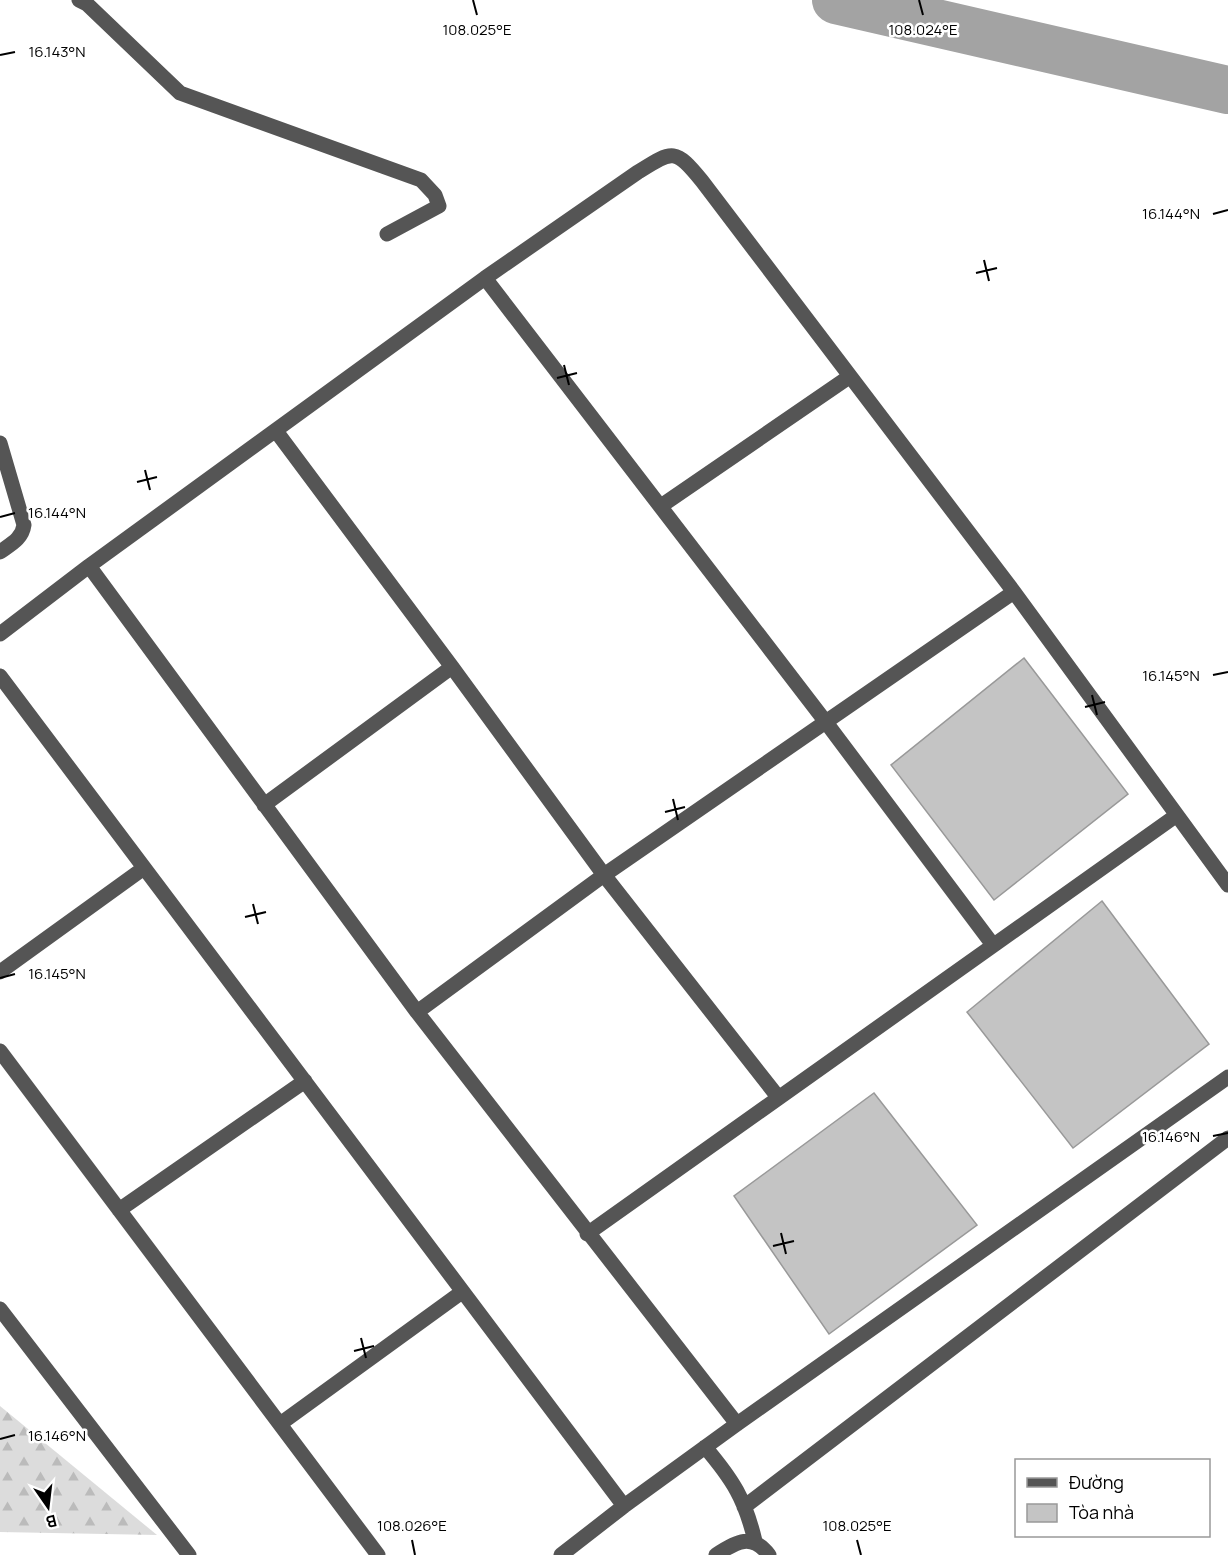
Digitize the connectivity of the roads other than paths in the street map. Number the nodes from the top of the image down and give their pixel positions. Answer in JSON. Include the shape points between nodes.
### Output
{"nodes":[{"id":1,"x":79,"y":0,"type":"edge"},
{"id":2,"x":387,"y":234,"type":"dead end"},
{"id":3,"x":485,"y":278,"type":"junction"},
{"id":4,"x":849,"y":377,"type":"junction"},
{"id":5,"x":276,"y":431,"type":"junction"},
{"id":6,"x":0,"y":443,"type":"edge"},
{"id":7,"x":661,"y":506,"type":"junction"},
{"id":8,"x":0,"y":552,"type":"edge"},
{"id":9,"x":89,"y":566,"type":"junction"},
{"id":10,"x":1014,"y":592,"type":"junction"},
{"id":11,"x":0,"y":634,"type":"edge"},
{"id":12,"x":452,"y":667,"type":"junction"},
{"id":13,"x":0,"y":676,"type":"edge"},
{"id":14,"x":825,"y":721,"type":"junction"},
{"id":15,"x":264,"y":805,"type":"junction"},
{"id":16,"x":1178,"y":815,"type":"junction"},
{"id":17,"x":144,"y":868,"type":"junction"},
{"id":18,"x":604,"y":875,"type":"junction"},
{"id":19,"x":1228,"y":885,"type":"edge"},
{"id":20,"x":993,"y":945,"type":"junction"},
{"id":21,"x":0,"y":972,"type":"edge"},
{"id":22,"x":417,"y":1012,"type":"junction"},
{"id":23,"x":0,"y":1051,"type":"edge"},
{"id":24,"x":1228,"y":1077,"type":"edge"},
{"id":25,"x":305,"y":1081,"type":"junction"},
{"id":26,"x":778,"y":1097,"type":"junction"},
{"id":27,"x":1228,"y":1138,"type":"edge"},
{"id":28,"x":119,"y":1210,"type":"junction"},
{"id":29,"x":587,"y":1233,"type":"junction"},
{"id":30,"x":462,"y":1292,"type":"junction"},
{"id":31,"x":0,"y":1309,"type":"edge"},
{"id":32,"x":280,"y":1424,"type":"junction"},
{"id":33,"x":736,"y":1424,"type":"junction"},
{"id":34,"x":705,"y":1447,"type":"junction"},
{"id":35,"x":624,"y":1506,"type":"junction"},
{"id":36,"x":744,"y":1507,"type":"junction"},
{"id":37,"x":755,"y":1541,"type":"junction"},
{"id":38,"x":189,"y":1555,"type":"edge"},
{"id":39,"x":378,"y":1555,"type":"edge"},
{"id":40,"x":561,"y":1555,"type":"edge"},
{"id":41,"x":716,"y":1555,"type":"edge"},
{"id":42,"x":769,"y":1555,"type":"edge"}],
"edges":[{"from":1,"to":2,"type":"lane","via":[[180,93],[420,180],[435,195],[439,206]]},
{"from":3,"to":4,"type":"lane","via":[[638,172],[664,155],[673,154],[702,181]]},
{"from":3,"to":5,"type":"lane"},
{"from":3,"to":7,"type":"lane"},
{"from":4,"to":7,"type":"lane"},
{"from":4,"to":10,"type":"lane"},
{"from":5,"to":9,"type":"lane"},
{"from":5,"to":12,"type":"lane"},
{"from":6,"to":8,"type":"lane","via":[[24,525],[18,539]]},
{"from":7,"to":14,"type":"lane"},
{"from":9,"to":11,"type":"lane"},
{"from":9,"to":15,"type":"lane"},
{"from":10,"to":14,"type":"lane"},
{"from":10,"to":16,"type":"lane"},
{"from":12,"to":15,"type":"lane"},
{"from":12,"to":18,"type":"lane"},
{"from":13,"to":17,"type":"lane"},
{"from":14,"to":18,"type":"lane"},
{"from":14,"to":20,"type":"lane"},
{"from":15,"to":22,"type":"lane"},
{"from":16,"to":19,"type":"lane"},
{"from":16,"to":20,"type":"lane"},
{"from":17,"to":21,"type":"lane"},
{"from":17,"to":25,"type":"lane"},
{"from":18,"to":22,"type":"lane"},
{"from":18,"to":26,"type":"lane"},
{"from":20,"to":26,"type":"lane"},
{"from":22,"to":29,"type":"lane"},
{"from":23,"to":28,"type":"lane"},
{"from":24,"to":33,"type":"lane"},
{"from":25,"to":28,"type":"lane"},
{"from":25,"to":30,"type":"lane"},
{"from":26,"to":29,"type":"lane"},
{"from":27,"to":36,"type":"lane"},
{"from":28,"to":32,"type":"lane"},
{"from":29,"to":33,"type":"lane"},
{"from":30,"to":32,"type":"lane"},
{"from":30,"to":35,"type":"lane"},
{"from":31,"to":38,"type":"lane"},
{"from":32,"to":39,"type":"lane"},
{"from":33,"to":34,"type":"lane"},
{"from":34,"to":35,"type":"lane"},
{"from":34,"to":36,"type":"lane","via":[[736,1486]]},
{"from":35,"to":40,"type":"lane"},
{"from":36,"to":37,"type":"lane"},
{"from":37,"to":41,"type":"lane"},
{"from":37,"to":42,"type":"lane"}]}
